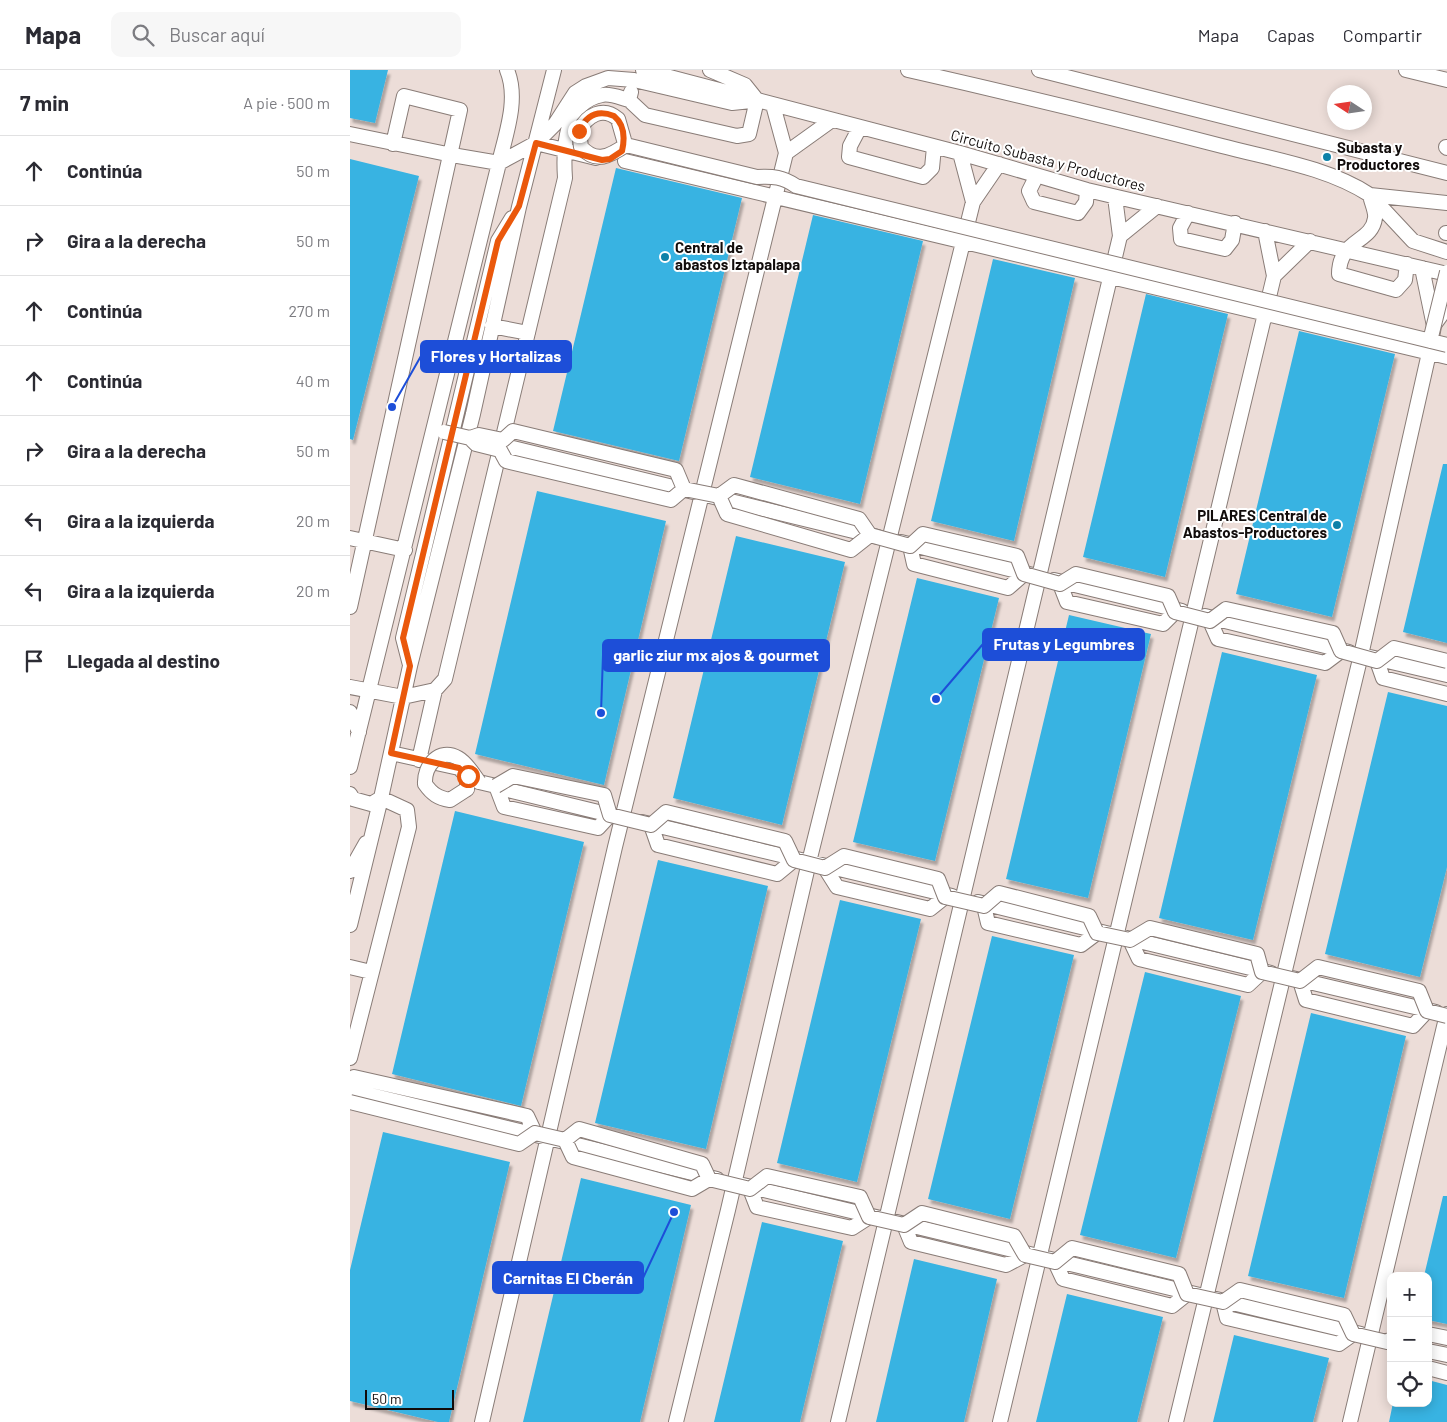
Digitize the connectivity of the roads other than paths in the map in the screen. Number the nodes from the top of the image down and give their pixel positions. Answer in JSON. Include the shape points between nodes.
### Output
{"nodes":[{"id":1,"x":507,"y":70,"type":"edge"},
{"id":2,"x":554,"y":70,"type":"edge"},
{"id":3,"x":710,"y":70,"type":"edge"},
{"id":4,"x":908,"y":70,"type":"edge"},
{"id":5,"x":1039,"y":70,"type":"edge"},
{"id":6,"x":1406,"y":70,"type":"edge"},
{"id":7,"x":638,"y":75,"type":"edge"},
{"id":8,"x":1447,"y":80,"type":"edge"},
{"id":9,"x":629,"y":100,"type":"junction"},
{"id":10,"x":757,"y":100,"type":"junction"},
{"id":11,"x":773,"y":104,"type":"junction"},
{"id":12,"x":832,"y":120,"type":"junction"},
{"id":13,"x":860,"y":127,"type":"junction"},
{"id":14,"x":350,"y":134,"type":"edge"},
{"id":15,"x":536,"y":143,"type":"junction"},
{"id":16,"x":393,"y":144,"type":"junction"},
{"id":17,"x":934,"y":147,"type":"junction"},
{"id":18,"x":563,"y":150,"type":"junction"},
{"id":19,"x":786,"y":153,"type":"junction"},
{"id":20,"x":960,"y":153,"type":"junction"},
{"id":21,"x":452,"y":156,"type":"junction"},
{"id":22,"x":624,"y":161,"type":"dead end"},
{"id":23,"x":499,"y":163,"type":"junction"},
{"id":24,"x":999,"y":164,"type":"junction"},
{"id":25,"x":1447,"y":173,"type":"edge"},
{"id":26,"x":1036,"y":177,"type":"junction"},
{"id":27,"x":1087,"y":190,"type":"junction"},
{"id":28,"x":1370,"y":195,"type":"junction"},
{"id":29,"x":776,"y":197,"type":"junction"},
{"id":30,"x":1115,"y":197,"type":"junction"},
{"id":31,"x":973,"y":202,"type":"junction"},
{"id":32,"x":1447,"y":203,"type":"edge"},
{"id":33,"x":519,"y":206,"type":"junction"},
{"id":34,"x":1157,"y":206,"type":"junction"},
{"id":35,"x":1188,"y":213,"type":"junction"},
{"id":36,"x":487,"y":215,"type":"junction"},
{"id":37,"x":1235,"y":223,"type":"junction"},
{"id":38,"x":1264,"y":231,"type":"junction"},
{"id":39,"x":1120,"y":236,"type":"junction"},
{"id":40,"x":494,"y":240,"type":"junction"},
{"id":41,"x":964,"y":240,"type":"junction"},
{"id":42,"x":1310,"y":241,"type":"junction"},
{"id":43,"x":1346,"y":249,"type":"junction"},
{"id":44,"x":1447,"y":252,"type":"edge"},
{"id":45,"x":1407,"y":264,"type":"junction"},
{"id":46,"x":1422,"y":268,"type":"junction"},
{"id":47,"x":1447,"y":273,"type":"edge"},
{"id":48,"x":1274,"y":276,"type":"junction"},
{"id":49,"x":1110,"y":277,"type":"junction"},
{"id":50,"x":1447,"y":307,"type":"edge"},
{"id":51,"x":1264,"y":313,"type":"junction"},
{"id":52,"x":492,"y":326,"type":"junction"},
{"id":53,"x":1434,"y":326,"type":"junction"},
{"id":54,"x":528,"y":333,"type":"junction"},
{"id":55,"x":1447,"y":345,"type":"edge"},
{"id":56,"x":1430,"y":347,"type":"junction"},
{"id":57,"x":1447,"y":357,"type":"edge"},
{"id":58,"x":448,"y":433,"type":"junction"},
{"id":59,"x":470,"y":438,"type":"junction"},
{"id":60,"x":514,"y":448,"type":"dead end"},
{"id":61,"x":684,"y":489,"type":"junction"},
{"id":62,"x":701,"y":494,"type":"junction"},
{"id":63,"x":719,"y":496,"type":"junction"},
{"id":64,"x":870,"y":535,"type":"junction"},
{"id":65,"x":350,"y":538,"type":"edge"},
{"id":66,"x":889,"y":540,"type":"junction"},
{"id":67,"x":365,"y":542,"type":"junction"},
{"id":68,"x":910,"y":546,"type":"junction"},
{"id":69,"x":405,"y":550,"type":"junction"},
{"id":70,"x":1024,"y":574,"type":"junction"},
{"id":71,"x":1041,"y":576,"type":"junction"},
{"id":72,"x":1060,"y":584,"type":"junction"},
{"id":73,"x":350,"y":607,"type":"edge"},
{"id":74,"x":1175,"y":612,"type":"junction"},
{"id":75,"x":1194,"y":614,"type":"junction"},
{"id":76,"x":1210,"y":621,"type":"junction"},
{"id":77,"x":384,"y":635,"type":"junction"},
{"id":78,"x":1341,"y":651,"type":"junction"},
{"id":79,"x":1361,"y":655,"type":"junction"},
{"id":80,"x":1377,"y":661,"type":"junction"},
{"id":81,"x":1447,"y":661,"type":"edge"},
{"id":82,"x":410,"y":666,"type":"junction"},
{"id":83,"x":1447,"y":675,"type":"edge"},
{"id":84,"x":350,"y":687,"type":"edge"},
{"id":85,"x":435,"y":690,"type":"junction"},
{"id":86,"x":369,"y":692,"type":"junction"},
{"id":87,"x":1447,"y":694,"type":"edge"},
{"id":88,"x":403,"y":697,"type":"junction"},
{"id":89,"x":350,"y":712,"type":"edge"},
{"id":90,"x":359,"y":732,"type":"junction"},
{"id":91,"x":391,"y":753,"type":"junction"},
{"id":92,"x":419,"y":760,"type":"junction"},
{"id":93,"x":350,"y":767,"type":"edge"},
{"id":94,"x":502,"y":788,"type":"junction"},
{"id":95,"x":350,"y":794,"type":"edge"},
{"id":96,"x":381,"y":798,"type":"junction"},
{"id":97,"x":616,"y":816,"type":"junction"},
{"id":98,"x":651,"y":825,"type":"junction"},
{"id":99,"x":373,"y":833,"type":"junction"},
{"id":100,"x":794,"y":860,"type":"junction"},
{"id":101,"x":809,"y":862,"type":"junction"},
{"id":102,"x":825,"y":868,"type":"junction"},
{"id":103,"x":350,"y":870,"type":"edge"},
{"id":104,"x":945,"y":896,"type":"junction"},
{"id":105,"x":964,"y":899,"type":"junction"},
{"id":106,"x":984,"y":906,"type":"junction"},
{"id":107,"x":350,"y":925,"type":"edge"},
{"id":108,"x":1097,"y":933,"type":"junction"},
{"id":109,"x":1116,"y":935,"type":"junction"},
{"id":110,"x":1130,"y":940,"type":"junction"},
{"id":111,"x":350,"y":967,"type":"edge"},
{"id":112,"x":370,"y":972,"type":"junction"},
{"id":113,"x":1262,"y":972,"type":"junction"},
{"id":114,"x":1284,"y":976,"type":"junction"},
{"id":115,"x":1300,"y":980,"type":"junction"},
{"id":116,"x":1427,"y":1011,"type":"junction"},
{"id":117,"x":1447,"y":1015,"type":"edge"},
{"id":118,"x":350,"y":1058,"type":"edge"},
{"id":119,"x":350,"y":1079,"type":"edge"},
{"id":120,"x":350,"y":1090,"type":"edge"},
{"id":121,"x":350,"y":1102,"type":"edge"},
{"id":122,"x":541,"y":1135,"type":"junction"},
{"id":123,"x":565,"y":1140,"type":"junction"},
{"id":124,"x":709,"y":1180,"type":"junction"},
{"id":125,"x":734,"y":1183,"type":"junction"},
{"id":126,"x":750,"y":1189,"type":"junction"},
{"id":127,"x":869,"y":1217,"type":"junction"},
{"id":128,"x":885,"y":1220,"type":"junction"},
{"id":129,"x":904,"y":1225,"type":"junction"},
{"id":130,"x":1025,"y":1255,"type":"junction"},
{"id":131,"x":1039,"y":1257,"type":"junction"},
{"id":132,"x":1055,"y":1262,"type":"junction"},
{"id":133,"x":1188,"y":1294,"type":"junction"},
{"id":134,"x":1207,"y":1297,"type":"junction"},
{"id":135,"x":1222,"y":1302,"type":"junction"},
{"id":136,"x":1353,"y":1334,"type":"junction"},
{"id":137,"x":1432,"y":1335,"type":"edge"},
{"id":138,"x":1371,"y":1337,"type":"junction"},
{"id":139,"x":1447,"y":1338,"type":"edge"},
{"id":140,"x":1387,"y":1342,"type":"edge"},
{"id":141,"x":1387,"y":1342,"type":"edge"},
{"id":142,"x":1432,"y":1352,"type":"edge"},
{"id":143,"x":1447,"y":1355,"type":"edge"},
{"id":144,"x":1432,"y":1369,"type":"edge"},
{"id":145,"x":1447,"y":1373,"type":"edge"},
{"id":146,"x":482,"y":1422,"type":"edge"},
{"id":147,"x":676,"y":1422,"type":"edge"},
{"id":148,"x":838,"y":1422,"type":"edge"},
{"id":149,"x":1000,"y":1422,"type":"edge"},
{"id":150,"x":1176,"y":1422,"type":"edge"},
{"id":151,"x":1350,"y":1422,"type":"edge"}],
"edges":[{"from":1,"to":23,"type":"street","via":[[512,90],[511,108]]},
{"from":2,"to":15,"type":"street"},
{"from":3,"to":10,"type":"street","via":[[745,85]]},
{"from":4,"to":28,"type":"street","via":[[1081,109],[1316,171]]},
{"from":5,"to":25,"type":"street"},
{"from":6,"to":8,"type":"street"},
{"from":7,"to":9,"type":"street"},
{"from":7,"to":10,"type":"street","name":"Circuito Subasta y Productores"},
{"from":7,"to":10,"type":"street","via":[[732,103]]},
{"from":7,"to":15,"type":"street","via":[[608,78],[575,93],[555,124]]},
{"from":9,"to":10,"type":"street","via":[[645,115],[737,136],[749,134]]},
{"from":9,"to":18,"type":"street","via":[[604,94],[587,101],[568,126]]},
{"from":10,"to":11,"type":"street","name":"Circuito Subasta y Productores"},
{"from":11,"to":12,"type":"street","name":"Circuito Subasta y Productores"},
{"from":11,"to":19,"type":"street"},
{"from":12,"to":13,"type":"street","name":"Circuito Subasta y Productores"},
{"from":12,"to":19,"type":"street"},
{"from":13,"to":17,"type":"street","name":"Circuito Subasta y Productores"},
{"from":13,"to":17,"type":"street","via":[[850,146],[849,157],[914,175],[923,177],[932,168]]},
{"from":14,"to":16,"type":"street"},
{"from":15,"to":18,"type":"street"},
{"from":15,"to":23,"type":"street"},
{"from":15,"to":33,"type":"street"},
{"from":16,"to":21,"type":"street"},
{"from":16,"to":21,"type":"street","via":[[404,96],[460,110]]},
{"from":17,"to":20,"type":"street","name":"Circuito Subasta y Productores"},
{"from":18,"to":54,"type":"street","via":[[565,178]]},
{"from":18,"to":56,"type":"street","bridge":true,"via":[[602,160],[622,151],[624,140],[618,119],[608,113],[589,116],[579,131],[581,147],[593,157],[611,155],[626,144],[757,177],[772,176],[796,186]]},
{"from":19,"to":29,"type":"street"},
{"from":20,"to":24,"type":"street","name":"Circuito Subasta y Productores"},
{"from":20,"to":31,"type":"street"},
{"from":21,"to":23,"type":"street"},
{"from":21,"to":67,"type":"street"},
{"from":22,"to":29,"type":"street"},
{"from":23,"to":36,"type":"street"},
{"from":24,"to":26,"type":"street","name":"Circuito Subasta y Productores"},
{"from":24,"to":31,"type":"street"},
{"from":26,"to":27,"type":"street","name":"Circuito Subasta y Productores"},
{"from":26,"to":27,"type":"street","via":[[1029,191],[1034,202],[1078,212],[1086,202]]},
{"from":27,"to":30,"type":"street","name":"Circuito Subasta y Productores"},
{"from":28,"to":32,"type":"street"},
{"from":28,"to":43,"type":"street","via":[[1376,216],[1373,226]]},
{"from":28,"to":44,"type":"street","via":[[1413,241]]},
{"from":29,"to":41,"type":"street"},
{"from":29,"to":62,"type":"street"},
{"from":30,"to":34,"type":"street","name":"Circuito Subasta y Productores"},
{"from":30,"to":39,"type":"street"},
{"from":31,"to":41,"type":"street"},
{"from":33,"to":40,"type":"street"},
{"from":33,"to":52,"type":"street"},
{"from":34,"to":35,"type":"street","name":"Circuito Subasta y Productores"},
{"from":34,"to":39,"type":"street"},
{"from":35,"to":37,"type":"street","name":"Circuito Subasta y Productores"},
{"from":35,"to":37,"type":"street","via":[[1180,228],[1182,239],[1225,249],[1232,240]]},
{"from":36,"to":40,"type":"street"},
{"from":36,"to":69,"type":"street"},
{"from":37,"to":38,"type":"street","name":"Circuito Subasta y Productores"},
{"from":38,"to":42,"type":"street","name":"Circuito Subasta y Productores"},
{"from":38,"to":48,"type":"street"},
{"from":39,"to":49,"type":"street"},
{"from":40,"to":58,"type":"street"},
{"from":41,"to":49,"type":"street"},
{"from":41,"to":66,"type":"street"},
{"from":42,"to":43,"type":"street","name":"Circuito Subasta y Productores"},
{"from":42,"to":48,"type":"street"},
{"from":43,"to":45,"type":"street","name":"Circuito Subasta y Productores"},
{"from":43,"to":45,"type":"street","via":[[1339,264],[1339,274],[1396,290],[1405,280]]},
{"from":45,"to":46,"type":"street","name":"Circuito Subasta y Productores"},
{"from":46,"to":47,"type":"street","name":"Circuito Subasta y Productores"},
{"from":46,"to":53,"type":"street"},
{"from":47,"to":56,"type":"street","bridge":true},
{"from":48,"to":51,"type":"street"},
{"from":49,"to":51,"type":"street"},
{"from":49,"to":71,"type":"street"},
{"from":50,"to":53,"type":"street"},
{"from":51,"to":56,"type":"street"},
{"from":51,"to":75,"type":"street"},
{"from":52,"to":54,"type":"street"},
{"from":52,"to":82,"type":"street"},
{"from":53,"to":56,"type":"street"},
{"from":54,"to":85,"type":"street","via":[[446,679]]},
{"from":55,"to":56,"type":"street","bridge":true},
{"from":56,"to":57,"type":"street"},
{"from":56,"to":79,"type":"street"},
{"from":58,"to":59,"type":"street","bridge":true},
{"from":58,"to":77,"type":"street","via":[[399,621],[395,629]]},
{"from":58,"to":82,"type":"street","via":[[403,638]]},
{"from":59,"to":61,"type":"street","bridge":true,"via":[[476,444],[500,450],[506,462],[671,500]]},
{"from":59,"to":61,"type":"street","bridge":true,"via":[[478,435],[503,440],[513,431],[676,470]]},
{"from":60,"to":62,"type":"street"},
{"from":61,"to":63,"type":"street","bridge":true},
{"from":62,"to":66,"type":"street"},
{"from":62,"to":97,"type":"street"},
{"from":63,"to":64,"type":"street","bridge":true,"via":[[734,485],[859,519]]},
{"from":63,"to":64,"type":"street","bridge":true,"via":[[727,514],[851,550]]},
{"from":64,"to":68,"type":"street","bridge":true},
{"from":65,"to":67,"type":"street"},
{"from":66,"to":71,"type":"street"},
{"from":66,"to":101,"type":"street"},
{"from":67,"to":69,"type":"street"},
{"from":67,"to":73,"type":"street"},
{"from":68,"to":70,"type":"street","bridge":true,"via":[[924,534],[1017,556]]},
{"from":68,"to":70,"type":"street","via":[[914,564],[1008,588]]},
{"from":69,"to":77,"type":"street"},
{"from":70,"to":72,"type":"street","bridge":true},
{"from":71,"to":75,"type":"street"},
{"from":71,"to":105,"type":"street"},
{"from":72,"to":74,"type":"street","bridge":true,"via":[[1076,574],[1168,596]]},
{"from":72,"to":74,"type":"street","via":[[1067,602],[1163,624]]},
{"from":74,"to":76,"type":"street","bridge":true},
{"from":75,"to":79,"type":"street"},
{"from":75,"to":109,"type":"street"},
{"from":76,"to":78,"type":"street","bridge":true,"via":[[1226,609],[1333,633]]},
{"from":76,"to":78,"type":"street","via":[[1218,639],[1325,663]]},
{"from":77,"to":86,"type":"street"},
{"from":78,"to":80,"type":"street","bridge":true},
{"from":79,"to":83,"type":"street"},
{"from":79,"to":114,"type":"street"},
{"from":80,"to":81,"type":"street","bridge":true,"via":[[1394,648]]},
{"from":80,"to":87,"type":"street","via":[[1383,678]]},
{"from":82,"to":88,"type":"street"},
{"from":84,"to":86,"type":"street"},
{"from":85,"to":88,"type":"street"},
{"from":85,"to":92,"type":"street"},
{"from":86,"to":88,"type":"street"},
{"from":86,"to":90,"type":"street"},
{"from":88,"to":91,"type":"street"},
{"from":89,"to":90,"type":"street"},
{"from":90,"to":93,"type":"street"},
{"from":91,"to":92,"type":"street"},
{"from":91,"to":96,"type":"street"},
{"from":92,"to":94,"type":"street","bridge":true,"via":[[459,768],[468,776],[467,789],[450,800],[440,798],[425,784],[427,766],[434,759],[451,754],[460,758],[479,782]]},
{"from":94,"to":97,"type":"street","bridge":true,"via":[[513,776],[604,795]]},
{"from":94,"to":97,"type":"street","via":[[504,807],[598,828]]},
{"from":95,"to":96,"type":"street","via":[[353,799],[371,804]]},
{"from":96,"to":99,"type":"street"},
{"from":96,"to":112,"type":"street","via":[[407,810],[409,827]]},
{"from":97,"to":98,"type":"street","bridge":true},
{"from":97,"to":101,"type":"street"},
{"from":97,"to":122,"type":"street"},
{"from":98,"to":100,"type":"street","bridge":true,"via":[[666,812],[785,841]]},
{"from":98,"to":100,"type":"street","via":[[658,845],[777,874]]},
{"from":99,"to":103,"type":"street"},
{"from":99,"to":107,"type":"street"},
{"from":100,"to":102,"type":"street","bridge":true},
{"from":101,"to":105,"type":"street"},
{"from":101,"to":125,"type":"street"},
{"from":102,"to":104,"type":"street","bridge":true,"via":[[844,856],[938,880]]},
{"from":102,"to":104,"type":"street","via":[[837,887],[930,909]]},
{"from":104,"to":106,"type":"street","bridge":true},
{"from":105,"to":109,"type":"street"},
{"from":105,"to":128,"type":"street"},
{"from":106,"to":108,"type":"street","bridge":true,"via":[[999,893],[1089,916]]},
{"from":106,"to":108,"type":"street","via":[[988,923],[1081,944]]},
{"from":108,"to":110,"type":"street","bridge":true},
{"from":109,"to":114,"type":"street"},
{"from":109,"to":131,"type":"street"},
{"from":110,"to":113,"type":"street","bridge":true,"via":[[1150,928],[1257,954]]},
{"from":110,"to":113,"type":"street","via":[[1139,959],[1248,985]]},
{"from":111,"to":112,"type":"street"},
{"from":112,"to":118,"type":"street"},
{"from":113,"to":115,"type":"street","bridge":true},
{"from":114,"to":117,"type":"street"},
{"from":114,"to":134,"type":"street"},
{"from":115,"to":116,"type":"street","bridge":true,"via":[[1318,967],[1419,990]]},
{"from":115,"to":116,"type":"street","via":[[1306,1000],[1413,1026]]},
{"from":116,"to":117,"type":"street","bridge":true},
{"from":117,"to":138,"type":"street"},
{"from":119,"to":122,"type":"street","via":[[354,1077],[527,1116]]},
{"from":120,"to":122,"type":"street"},
{"from":121,"to":122,"type":"street","bridge":true,"via":[[519,1144]]},
{"from":122,"to":123,"type":"street","bridge":true},
{"from":122,"to":125,"type":"street"},
{"from":122,"to":146,"type":"street"},
{"from":123,"to":124,"type":"street","bridge":true,"via":[[573,1157],[692,1189]]},
{"from":123,"to":124,"type":"street","bridge":true,"via":[[579,1129],[702,1164]]},
{"from":124,"to":126,"type":"street","bridge":true},
{"from":125,"to":128,"type":"street"},
{"from":125,"to":147,"type":"street"},
{"from":126,"to":127,"type":"street","via":[[758,1207],[852,1228]]},
{"from":126,"to":127,"type":"street","bridge":true,"via":[[766,1176],[860,1197]]},
{"from":127,"to":129,"type":"street","bridge":true},
{"from":128,"to":131,"type":"street"},
{"from":128,"to":148,"type":"street"},
{"from":129,"to":130,"type":"street","via":[[911,1242],[1006,1265]]},
{"from":129,"to":130,"type":"street","bridge":true,"via":[[922,1213],[1014,1236]]},
{"from":130,"to":132,"type":"street","bridge":true},
{"from":131,"to":134,"type":"street"},
{"from":131,"to":149,"type":"street"},
{"from":132,"to":133,"type":"street","via":[[1063,1279],[1172,1306]]},
{"from":132,"to":133,"type":"street","bridge":true,"via":[[1072,1248],[1178,1274]]},
{"from":133,"to":135,"type":"street","bridge":true},
{"from":134,"to":138,"type":"street"},
{"from":134,"to":150,"type":"street"},
{"from":135,"to":136,"type":"street","via":[[1227,1318],[1339,1344]]},
{"from":135,"to":136,"type":"street","bridge":true,"via":[[1240,1290],[1344,1315]]},
{"from":136,"to":141,"type":"street","bridge":true},
{"from":137,"to":139,"type":"street"},
{"from":138,"to":140,"type":"street"},
{"from":138,"to":151,"type":"street"},
{"from":142,"to":143,"type":"street"},
{"from":144,"to":145,"type":"street"}]}
